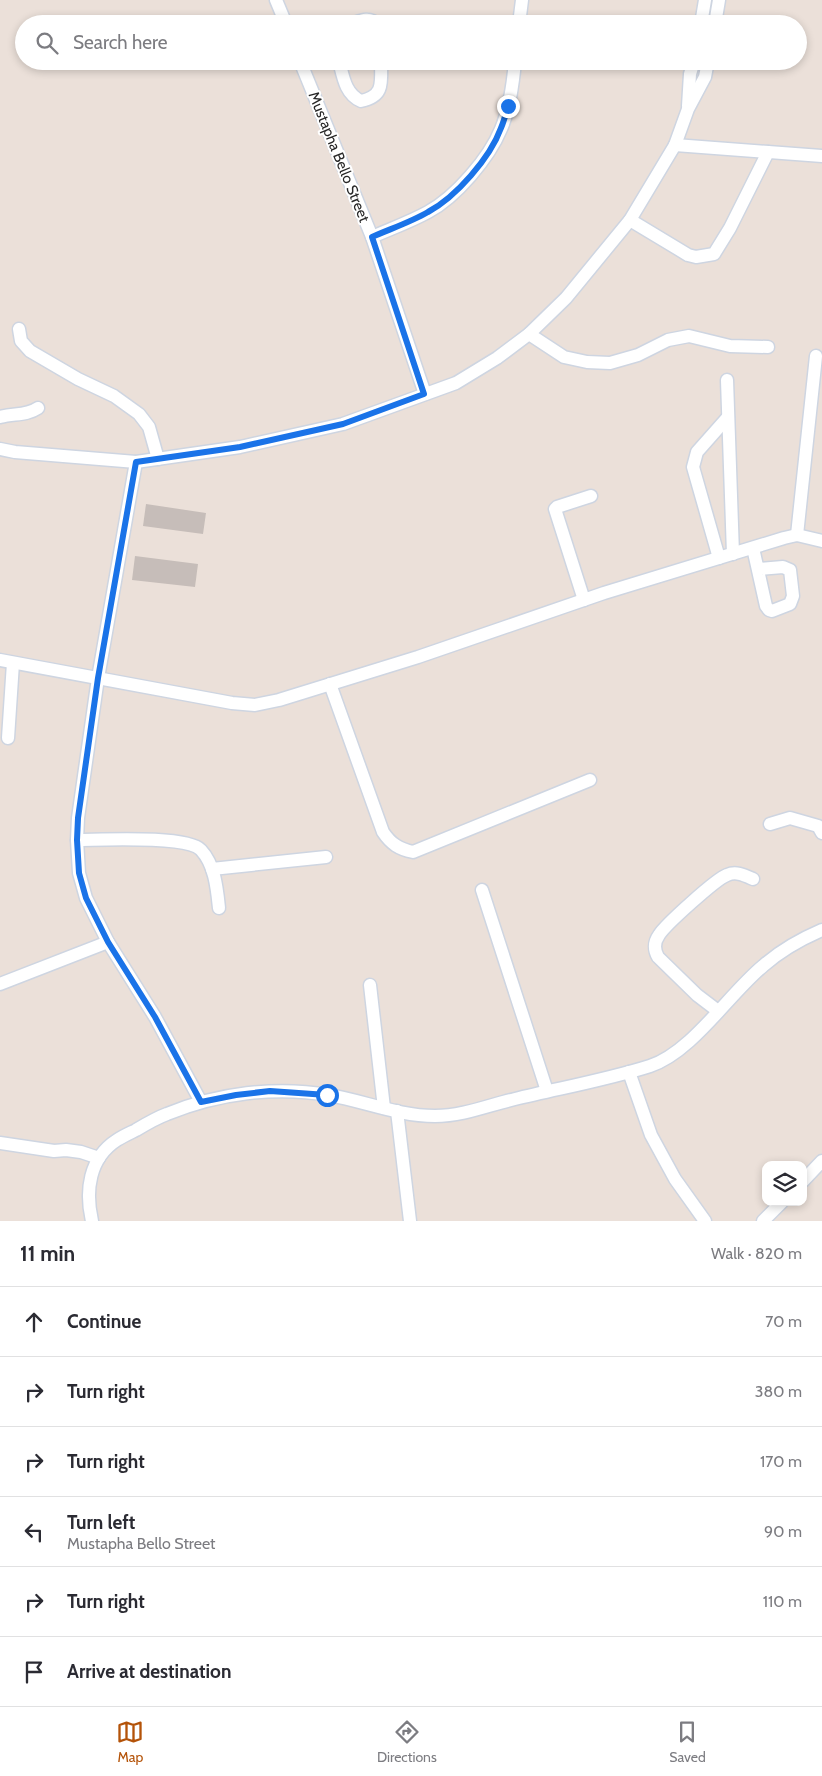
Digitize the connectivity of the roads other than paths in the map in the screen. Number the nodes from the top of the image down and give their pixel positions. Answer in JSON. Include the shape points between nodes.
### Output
{"nodes":[{"id":1,"x":276,"y":0,"type":"edge"},
{"id":2,"x":522,"y":0,"type":"edge"},
{"id":3,"x":705,"y":0,"type":"edge"},
{"id":4,"x":718,"y":0,"type":"edge"},
{"id":5,"x":282,"y":15,"type":"edge"},
{"id":6,"x":520,"y":15,"type":"edge"},
{"id":7,"x":702,"y":15,"type":"edge"},
{"id":8,"x":716,"y":15,"type":"edge"},
{"id":9,"x":304,"y":70,"type":"edge"},
{"id":10,"x":341,"y":70,"type":"edge"},
{"id":11,"x":381,"y":70,"type":"edge"},
{"id":12,"x":514,"y":70,"type":"edge"},
{"id":13,"x":691,"y":70,"type":"edge"},
{"id":14,"x":705,"y":70,"type":"edge"},
{"id":15,"x":688,"y":110,"type":"junction"},
{"id":16,"x":675,"y":145,"type":"junction"},
{"id":17,"x":768,"y":152,"type":"junction"},
{"id":18,"x":822,"y":156,"type":"edge"},
{"id":19,"x":630,"y":220,"type":"junction"},
{"id":20,"x":372,"y":237,"type":"junction"},
{"id":21,"x":19,"y":329,"type":"dead end"},
{"id":22,"x":528,"y":334,"type":"junction"},
{"id":23,"x":768,"y":347,"type":"dead end"},
{"id":24,"x":816,"y":356,"type":"dead end"},
{"id":25,"x":728,"y":380,"type":"dead end"},
{"id":26,"x":424,"y":394,"type":"junction"},
{"id":27,"x":38,"y":408,"type":"dead end"},
{"id":28,"x":0,"y":416,"type":"edge"},
{"id":29,"x":728,"y":417,"type":"junction"},
{"id":30,"x":0,"y":449,"type":"edge"},
{"id":31,"x":158,"y":459,"type":"junction"},
{"id":32,"x":136,"y":462,"type":"junction"},
{"id":33,"x":591,"y":496,"type":"dead end"},
{"id":34,"x":732,"y":518,"type":"junction"},
{"id":35,"x":710,"y":525,"type":"junction"},
{"id":36,"x":797,"y":536,"type":"junction"},
{"id":37,"x":822,"y":541,"type":"edge"},
{"id":38,"x":753,"y":548,"type":"junction"},
{"id":39,"x":733,"y":554,"type":"junction"},
{"id":40,"x":719,"y":558,"type":"junction"},
{"id":41,"x":758,"y":570,"type":"dead end"},
{"id":42,"x":584,"y":600,"type":"junction"},
{"id":43,"x":6,"y":661,"type":"edge"},
{"id":44,"x":98,"y":678,"type":"junction"},
{"id":45,"x":330,"y":684,"type":"junction"},
{"id":46,"x":8,"y":738,"type":"dead end"},
{"id":47,"x":590,"y":780,"type":"dead end"},
{"id":48,"x":770,"y":824,"type":"dead end"},
{"id":49,"x":822,"y":833,"type":"edge"},
{"id":50,"x":77,"y":840,"type":"junction"},
{"id":51,"x":326,"y":856,"type":"dead end"},
{"id":52,"x":212,"y":869,"type":"junction"},
{"id":53,"x":753,"y":879,"type":"dead end"},
{"id":54,"x":482,"y":890,"type":"dead end"},
{"id":55,"x":220,"y":908,"type":"dead end"},
{"id":56,"x":822,"y":930,"type":"edge"},
{"id":57,"x":108,"y":942,"type":"junction"},
{"id":58,"x":0,"y":984,"type":"edge"},
{"id":59,"x":370,"y":984,"type":"dead end"},
{"id":60,"x":718,"y":1011,"type":"junction"},
{"id":61,"x":629,"y":1072,"type":"junction"},
{"id":62,"x":547,"y":1091,"type":"junction"},
{"id":63,"x":201,"y":1102,"type":"junction"},
{"id":64,"x":384,"y":1108,"type":"junction"},
{"id":65,"x":397,"y":1111,"type":"junction"},
{"id":66,"x":0,"y":1143,"type":"edge"},
{"id":67,"x":99,"y":1158,"type":"junction"},
{"id":68,"x":822,"y":1161,"type":"edge"},
{"id":69,"x":807,"y":1177,"type":"edge"},
{"id":70,"x":778,"y":1206,"type":"edge"},
{"id":71,"x":92,"y":1221,"type":"edge"},
{"id":72,"x":410,"y":1221,"type":"edge"},
{"id":73,"x":705,"y":1221,"type":"edge"},
{"id":74,"x":763,"y":1221,"type":"edge"}],
"edges":[{"from":1,"to":5,"type":"street"},
{"from":2,"to":6,"type":"street"},
{"from":3,"to":7,"type":"street"},
{"from":4,"to":8,"type":"street"},
{"from":9,"to":20,"type":"street","name":"Mustapha Bello Street"},
{"from":10,"to":11,"type":"street","via":[[347,90],[360,101],[375,96],[380,90]]},
{"from":12,"to":20,"type":"street","via":[[501,129],[469,178],[429,212]]},
{"from":13,"to":15,"type":"street"},
{"from":14,"to":15,"type":"street"},
{"from":15,"to":16,"type":"street"},
{"from":16,"to":17,"type":"street"},
{"from":16,"to":19,"type":"street"},
{"from":17,"to":18,"type":"street"},
{"from":17,"to":19,"type":"street","via":[[714,254],[706,257],[688,255]]},
{"from":19,"to":22,"type":"street","via":[[566,298]]},
{"from":20,"to":26,"type":"street","name":"Mustapha Bello Street"},
{"from":21,"to":31,"type":"street","via":[[21,341],[30,351],[114,396],[139,414],[149,428]]},
{"from":22,"to":23,"type":"street","via":[[564,357],[587,362],[610,363],[638,355],[668,340],[689,336],[730,346]]},
{"from":22,"to":26,"type":"street","via":[[498,358],[456,383]]},
{"from":24,"to":36,"type":"street"},
{"from":25,"to":29,"type":"street"},
{"from":26,"to":31,"type":"street","via":[[343,424],[240,447]]},
{"from":27,"to":28,"type":"street","via":[[29,414]]},
{"from":29,"to":34,"type":"street"},
{"from":29,"to":35,"type":"street","via":[[697,452],[694,460],[693,467]]},
{"from":30,"to":32,"type":"street"},
{"from":31,"to":32,"type":"street"},
{"from":32,"to":44,"type":"street"},
{"from":33,"to":42,"type":"street","via":[[555,509]]},
{"from":34,"to":35,"type":"street"},
{"from":34,"to":39,"type":"street"},
{"from":35,"to":40,"type":"street"},
{"from":36,"to":37,"type":"street"},
{"from":36,"to":38,"type":"street"},
{"from":38,"to":39,"type":"street"},
{"from":38,"to":41,"type":"street"},
{"from":39,"to":40,"type":"street"},
{"from":40,"to":42,"type":"street"},
{"from":42,"to":45,"type":"street"},
{"from":43,"to":44,"type":"street"},
{"from":43,"to":46,"type":"street"},
{"from":44,"to":45,"type":"street","via":[[255,705]]},
{"from":44,"to":50,"type":"street"},
{"from":45,"to":47,"type":"street","via":[[383,832],[400,849],[413,852]]},
{"from":48,"to":49,"type":"street","via":[[790,818],[818,826]]},
{"from":50,"to":52,"type":"street","via":[[186,842],[200,848]]},
{"from":50,"to":57,"type":"street","via":[[79,873],[86,898]]},
{"from":51,"to":52,"type":"street"},
{"from":52,"to":55,"type":"street"},
{"from":53,"to":60,"type":"street","via":[[734,873],[725,876],[701,894],[659,935],[655,946],[658,957]]},
{"from":54,"to":62,"type":"street"},
{"from":56,"to":60,"type":"street","via":[[807,936],[762,966]]},
{"from":57,"to":58,"type":"street"},
{"from":57,"to":63,"type":"street","via":[[155,1017]]},
{"from":59,"to":64,"type":"street"},
{"from":60,"to":61,"type":"street","via":[[669,1056]]},
{"from":61,"to":62,"type":"street"},
{"from":61,"to":73,"type":"street","via":[[651,1135],[675,1179]]},
{"from":62,"to":65,"type":"street","via":[[464,1114],[434,1116]]},
{"from":63,"to":64,"type":"street","via":[[270,1091],[327,1095]]},
{"from":63,"to":67,"type":"street","via":[[166,1114],[116,1140]]},
{"from":64,"to":65,"type":"street"},
{"from":65,"to":72,"type":"street"},
{"from":66,"to":67,"type":"street","via":[[80,1152]]},
{"from":67,"to":71,"type":"street","via":[[90,1180],[88,1196]]},
{"from":68,"to":69,"type":"street"},
{"from":70,"to":74,"type":"street"}]}
